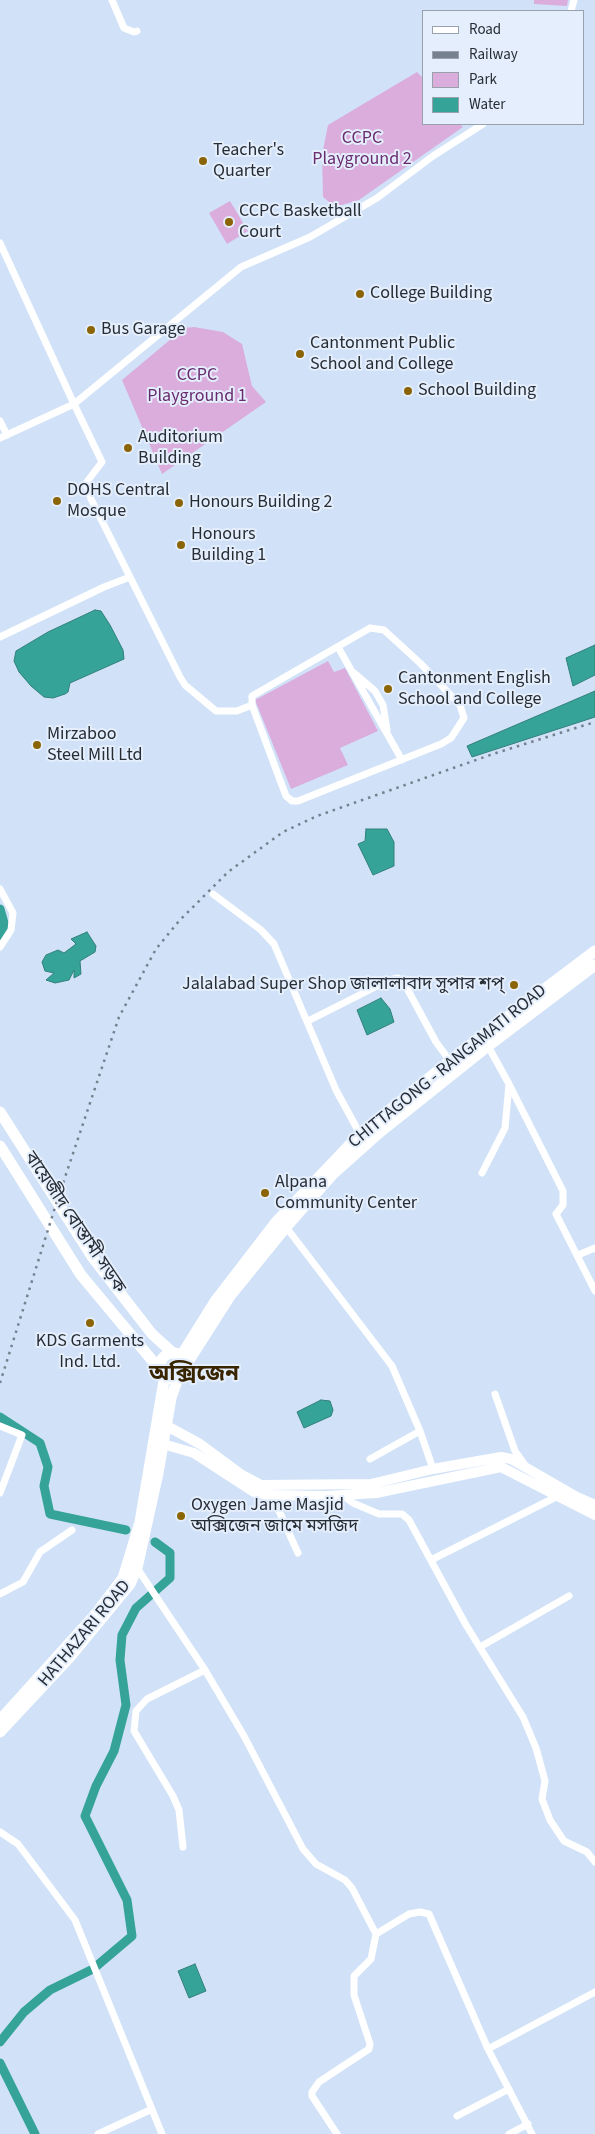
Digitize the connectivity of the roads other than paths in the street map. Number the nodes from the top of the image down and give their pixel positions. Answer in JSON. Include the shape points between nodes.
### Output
{"nodes":[{"id":1,"x":112,"y":0,"type":"edge"},
{"id":2,"x":138,"y":31,"type":"dead end"},
{"id":3,"x":481,"y":125,"type":"edge"},
{"id":4,"x":0,"y":243,"type":"edge"},
{"id":5,"x":74,"y":404,"type":"junction"},
{"id":6,"x":0,"y":421,"type":"edge"},
{"id":7,"x":3,"y":437,"type":"edge"},
{"id":8,"x":130,"y":578,"type":"junction"},
{"id":9,"x":0,"y":637,"type":"edge"},
{"id":10,"x":338,"y":646,"type":"junction"},
{"id":11,"x":352,"y":671,"type":"junction"},
{"id":12,"x":252,"y":705,"type":"junction"},
{"id":13,"x":388,"y":736,"type":"junction"},
{"id":14,"x":402,"y":760,"type":"junction"},
{"id":15,"x":0,"y":889,"type":"edge"},
{"id":16,"x":213,"y":894,"type":"dead end"},
{"id":17,"x":0,"y":947,"type":"edge"},
{"id":18,"x":595,"y":951,"type":"edge"},
{"id":19,"x":595,"y":965,"type":"edge"},
{"id":20,"x":308,"y":1021,"type":"junction"},
{"id":21,"x":488,"y":1046,"type":"junction"},
{"id":22,"x":450,"y":1061,"type":"junction"},
{"id":23,"x":509,"y":1084,"type":"junction"},
{"id":24,"x":0,"y":1112,"type":"edge"},
{"id":25,"x":360,"y":1134,"type":"junction"},
{"id":26,"x":0,"y":1146,"type":"edge"},
{"id":27,"x":482,"y":1173,"type":"dead end"},
{"id":28,"x":286,"y":1227,"type":"junction"},
{"id":29,"x":595,"y":1248,"type":"edge"},
{"id":30,"x":578,"y":1255,"type":"junction"},
{"id":31,"x":595,"y":1291,"type":"edge"},
{"id":32,"x":180,"y":1358,"type":"junction"},
{"id":33,"x":163,"y":1373,"type":"junction"},
{"id":34,"x":178,"y":1378,"type":"junction"},
{"id":35,"x":495,"y":1394,"type":"dead end"},
{"id":36,"x":166,"y":1425,"type":"junction"},
{"id":37,"x":0,"y":1426,"type":"edge"},
{"id":38,"x":420,"y":1431,"type":"junction"},
{"id":39,"x":163,"y":1444,"type":"junction"},
{"id":40,"x":370,"y":1459,"type":"dead end"},
{"id":41,"x":433,"y":1469,"type":"junction"},
{"id":42,"x":528,"y":1469,"type":"junction"},
{"id":43,"x":0,"y":1493,"type":"edge"},
{"id":44,"x":278,"y":1495,"type":"junction"},
{"id":45,"x":342,"y":1495,"type":"junction"},
{"id":46,"x":556,"y":1496,"type":"junction"},
{"id":47,"x":595,"y":1505,"type":"edge"},
{"id":48,"x":595,"y":1515,"type":"edge"},
{"id":49,"x":72,"y":1530,"type":"dead end"},
{"id":50,"x":298,"y":1553,"type":"dead end"},
{"id":51,"x":431,"y":1560,"type":"junction"},
{"id":52,"x":137,"y":1568,"type":"junction"},
{"id":53,"x":0,"y":1594,"type":"edge"},
{"id":54,"x":569,"y":1596,"type":"dead end"},
{"id":55,"x":480,"y":1647,"type":"junction"},
{"id":56,"x":205,"y":1670,"type":"junction"},
{"id":57,"x":0,"y":1720,"type":"edge"},
{"id":58,"x":0,"y":1732,"type":"edge"},
{"id":59,"x":0,"y":1832,"type":"edge"},
{"id":60,"x":183,"y":1847,"type":"dead end"},
{"id":61,"x":595,"y":1862,"type":"edge"},
{"id":62,"x":376,"y":1934,"type":"junction"},
{"id":63,"x":595,"y":1992,"type":"edge"},
{"id":64,"x":488,"y":2049,"type":"junction"},
{"id":65,"x":509,"y":2089,"type":"junction"},
{"id":66,"x":150,"y":2110,"type":"junction"},
{"id":67,"x":457,"y":2116,"type":"dead end"},
{"id":68,"x":528,"y":2124,"type":"junction"},
{"id":69,"x":107,"y":2132,"type":"edge"},
{"id":70,"x":98,"y":2134,"type":"edge"},
{"id":71,"x":162,"y":2134,"type":"edge"},
{"id":72,"x":337,"y":2134,"type":"edge"},
{"id":73,"x":508,"y":2134,"type":"edge"},
{"id":74,"x":532,"y":2134,"type":"edge"}],
"edges":[{"from":1,"to":2,"type":"street","via":[[124,28]]},
{"from":3,"to":5,"type":"street","via":[[377,198],[310,237],[242,267]]},
{"from":4,"to":5,"type":"street"},
{"from":5,"to":7,"type":"street"},
{"from":5,"to":8,"type":"street","via":[[102,462],[86,483],[91,499]]},
{"from":6,"to":7,"type":"street"},
{"from":8,"to":9,"type":"street","via":[[104,587]]},
{"from":8,"to":12,"type":"street","via":[[185,685],[216,712],[237,711]]},
{"from":10,"to":11,"type":"street"},
{"from":10,"to":12,"type":"street","via":[[254,694]]},
{"from":10,"to":14,"type":"street","via":[[370,628],[384,630],[460,705],[464,718],[451,738]]},
{"from":11,"to":13,"type":"street"},
{"from":11,"to":13,"type":"street","via":[[365,680],[383,705]]},
{"from":12,"to":14,"type":"street","via":[[286,796],[292,801]]},
{"from":13,"to":14,"type":"street"},
{"from":15,"to":17,"type":"street","via":[[13,913],[11,930]]},
{"from":16,"to":20,"type":"street","via":[[261,930],[274,944]]},
{"from":18,"to":22,"type":"main road","name":"CHITTAGONG - RANGAMATI ROAD"},
{"from":19,"to":21,"type":"main road","name":"CHITTAGONG - RANGAMATI ROAD"},
{"from":20,"to":22,"type":"street","via":[[398,978],[403,981]]},
{"from":20,"to":25,"type":"street","via":[[336,1090]]},
{"from":21,"to":23,"type":"street"},
{"from":21,"to":28,"type":"main road","name":"CHITTAGONG - RANGAMATI ROAD","via":[[372,1139],[332,1175]]},
{"from":22,"to":25,"type":"main road","name":"CHITTAGONG - RANGAMATI ROAD"},
{"from":23,"to":27,"type":"street","via":[[504,1128]]},
{"from":23,"to":30,"type":"street","via":[[563,1191],[563,1205],[556,1214]]},
{"from":24,"to":32,"type":"main road","name":"বায়েজীদ বোস্তামী সড়ক","via":[[93,1258],[152,1334]]},
{"from":25,"to":32,"type":"main road","name":"CHITTAGONG - RANGAMATI ROAD","via":[[276,1222],[216,1300]]},
{"from":26,"to":33,"type":"main road","name":"বায়েজীদ বোস্তামী সড়ক","via":[[82,1275]]},
{"from":28,"to":32,"type":"main road","name":"CHITTAGONG - RANGAMATI ROAD"},
{"from":28,"to":38,"type":"street","via":[[392,1366]]},
{"from":29,"to":30,"type":"street"},
{"from":30,"to":31,"type":"street"},
{"from":32,"to":33,"type":"main road","via":[[166,1355],[162,1359]]},
{"from":32,"to":34,"type":"main road","via":[[184,1373]]},
{"from":33,"to":34,"type":"main road"},
{"from":33,"to":57,"type":"main road","name":"HATHAZARI ROAD","via":[[140,1522],[123,1578],[94,1616]]},
{"from":34,"to":36,"type":"main road","name":"HATHAZARI ROAD"},
{"from":35,"to":42,"type":"street","via":[[515,1451]]},
{"from":36,"to":39,"type":"main road","name":"HATHAZARI ROAD"},
{"from":36,"to":41,"type":"main road","via":[[261,1485],[371,1484]]},
{"from":37,"to":43,"type":"street","via":[[22,1435]]},
{"from":38,"to":40,"type":"street"},
{"from":38,"to":41,"type":"street"},
{"from":39,"to":44,"type":"main road","via":[[194,1453],[254,1492]]},
{"from":39,"to":52,"type":"main road","name":"HATHAZARI ROAD"},
{"from":41,"to":42,"type":"main road","via":[[501,1457]]},
{"from":42,"to":47,"type":"main road"},
{"from":44,"to":45,"type":"main road"},
{"from":44,"to":50,"type":"street","via":[[278,1512]]},
{"from":45,"to":46,"type":"main road","via":[[376,1493],[501,1467]]},
{"from":45,"to":51,"type":"street","via":[[379,1514],[402,1514],[409,1520]]},
{"from":46,"to":48,"type":"main road"},
{"from":46,"to":51,"type":"street"},
{"from":49,"to":53,"type":"street","via":[[40,1552],[23,1582]]},
{"from":51,"to":55,"type":"street"},
{"from":52,"to":56,"type":"street"},
{"from":52,"to":58,"type":"main road","name":"HATHAZARI ROAD","via":[[115,1605]]},
{"from":54,"to":55,"type":"street"},
{"from":55,"to":61,"type":"street","via":[[523,1717],[536,1748],[545,1782],[542,1799],[550,1820],[564,1841],[587,1852]]},
{"from":56,"to":60,"type":"street","via":[[147,1699],[136,1711],[134,1731],[179,1810]]},
{"from":56,"to":62,"type":"street","via":[[244,1736],[303,1849],[316,1864],[345,1880],[352,1888]]},
{"from":59,"to":66,"type":"street","via":[[18,1844],[75,1920]]},
{"from":62,"to":64,"type":"street","via":[[409,1914],[430,1914]]},
{"from":62,"to":72,"type":"street","via":[[372,1959],[354,1976],[354,1995],[369,2049],[319,2082],[312,2092]]},
{"from":63,"to":64,"type":"street"},
{"from":64,"to":65,"type":"street"},
{"from":65,"to":67,"type":"street"},
{"from":65,"to":68,"type":"street"},
{"from":66,"to":69,"type":"street"},
{"from":66,"to":71,"type":"street"},
{"from":68,"to":73,"type":"street"},
{"from":68,"to":74,"type":"street"},
{"from":69,"to":70,"type":"street"}]}
